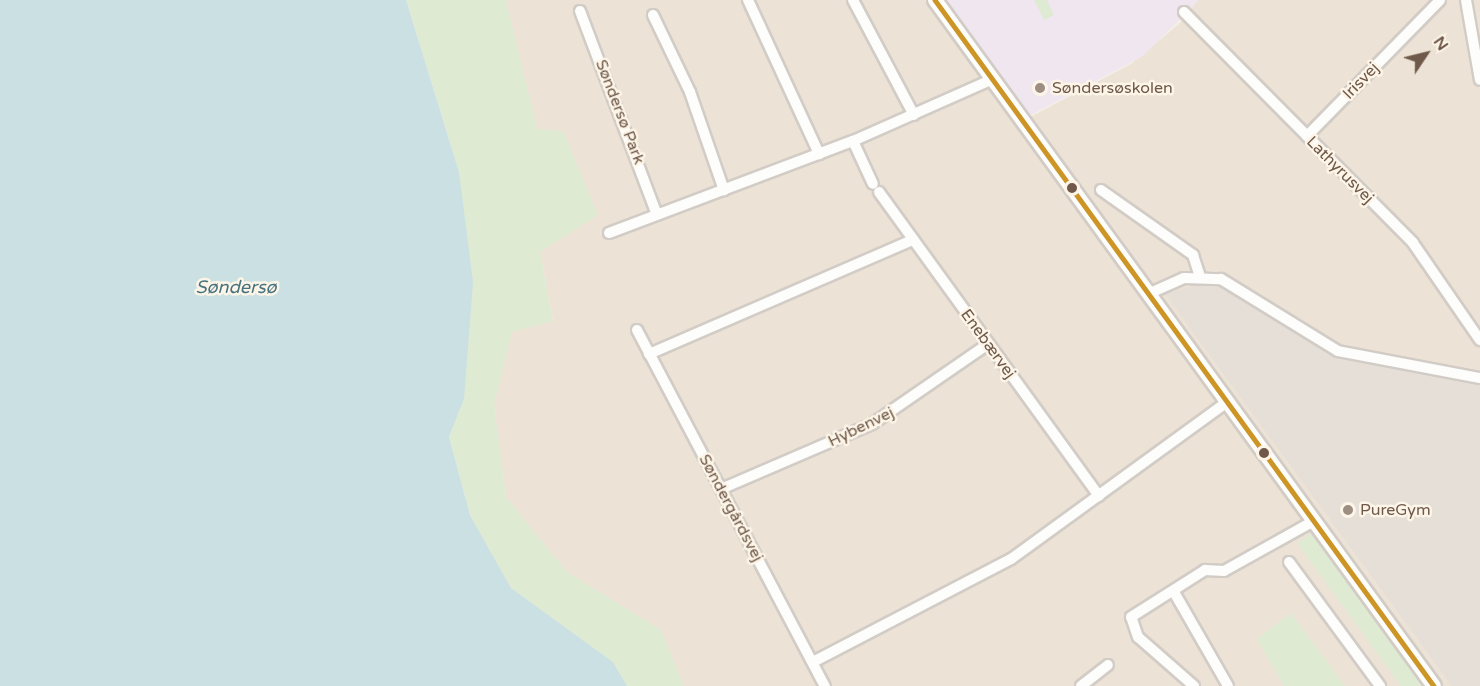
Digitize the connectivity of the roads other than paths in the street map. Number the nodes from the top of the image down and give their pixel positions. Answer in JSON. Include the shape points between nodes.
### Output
{"nodes":[{"id":1,"x":748,"y":0,"type":"edge"},
{"id":2,"x":853,"y":0,"type":"edge"},
{"id":3,"x":935,"y":0,"type":"edge"},
{"id":4,"x":1440,"y":0,"type":"edge"},
{"id":5,"x":1466,"y":0,"type":"edge"},
{"id":6,"x":580,"y":11,"type":"dead end"},
{"id":7,"x":1184,"y":12,"type":"dead end"},
{"id":8,"x":653,"y":15,"type":"dead end"},
{"id":9,"x":993,"y":80,"type":"junction"},
{"id":10,"x":1480,"y":80,"type":"edge"},
{"id":11,"x":914,"y":115,"type":"junction"},
{"id":12,"x":1306,"y":136,"type":"junction"},
{"id":13,"x":853,"y":141,"type":"junction"},
{"id":14,"x":819,"y":154,"type":"junction"},
{"id":15,"x":724,"y":190,"type":"junction"},
{"id":16,"x":1101,"y":190,"type":"dead end"},
{"id":17,"x":657,"y":215,"type":"junction"},
{"id":18,"x":609,"y":233,"type":"dead end"},
{"id":19,"x":913,"y":240,"type":"junction"},
{"id":20,"x":1200,"y":276,"type":"junction"},
{"id":21,"x":1148,"y":294,"type":"junction"},
{"id":22,"x":637,"y":330,"type":"dead end"},
{"id":23,"x":1480,"y":340,"type":"edge"},
{"id":24,"x":988,"y":344,"type":"junction"},
{"id":25,"x":650,"y":354,"type":"junction"},
{"id":26,"x":1480,"y":378,"type":"edge"},
{"id":27,"x":1227,"y":402,"type":"junction"},
{"id":28,"x":721,"y":489,"type":"junction"},
{"id":29,"x":1099,"y":496,"type":"junction"},
{"id":30,"x":1314,"y":521,"type":"junction"},
{"id":31,"x":1289,"y":562,"type":"dead end"},
{"id":32,"x":1174,"y":592,"type":"junction"},
{"id":33,"x":813,"y":662,"type":"junction"},
{"id":34,"x":1108,"y":665,"type":"dead end"},
{"id":35,"x":825,"y":686,"type":"edge"},
{"id":36,"x":1081,"y":686,"type":"edge"},
{"id":37,"x":1194,"y":686,"type":"edge"},
{"id":38,"x":1228,"y":686,"type":"edge"},
{"id":39,"x":1380,"y":686,"type":"edge"},
{"id":40,"x":1434,"y":686,"type":"edge"}],
"edges":[{"from":1,"to":14,"type":"street"},
{"from":2,"to":11,"type":"street"},
{"from":3,"to":9,"type":"street"},
{"from":4,"to":12,"type":"street","name":"Irisvej"},
{"from":5,"to":10,"type":"street"},
{"from":6,"to":17,"type":"street","name":"Søndersø Park"},
{"from":7,"to":12,"type":"street","name":"Lathyrusvej"},
{"from":8,"to":15,"type":"street","via":[[690,92]]},
{"from":9,"to":11,"type":"street"},
{"from":9,"to":21,"type":"street"},
{"from":11,"to":13,"type":"street"},
{"from":12,"to":23,"type":"street","name":"Lathyrusvej","via":[[1413,243]]},
{"from":13,"to":14,"type":"street"},
{"from":13,"to":19,"type":"street","name":"Enebærvej","via":[[876,188]]},
{"from":14,"to":15,"type":"street"},
{"from":15,"to":17,"type":"street"},
{"from":16,"to":20,"type":"street","via":[[1193,255]]},
{"from":17,"to":18,"type":"street"},
{"from":19,"to":24,"type":"street","name":"Enebærvej"},
{"from":19,"to":25,"type":"street"},
{"from":20,"to":21,"type":"street"},
{"from":20,"to":26,"type":"street","via":[[1236,286],[1338,351]]},
{"from":21,"to":27,"type":"street"},
{"from":22,"to":25,"type":"street","name":"Søndergårdsvej"},
{"from":24,"to":28,"type":"street","name":"Hybenvej","via":[[872,424]]},
{"from":24,"to":29,"type":"street","name":"Enebærvej"},
{"from":25,"to":28,"type":"street","name":"Søndergårdsvej"},
{"from":27,"to":29,"type":"street"},
{"from":27,"to":30,"type":"street"},
{"from":28,"to":33,"type":"street","name":"Søndergårdsvej"},
{"from":29,"to":33,"type":"street","via":[[1011,559]]},
{"from":30,"to":32,"type":"street","via":[[1224,571],[1205,570]]},
{"from":30,"to":40,"type":"street"},
{"from":31,"to":39,"type":"street"},
{"from":32,"to":37,"type":"street","via":[[1131,617],[1130,626]]},
{"from":32,"to":38,"type":"street"},
{"from":33,"to":35,"type":"street","name":"Søndergårdsvej"},
{"from":34,"to":36,"type":"street"}]}
